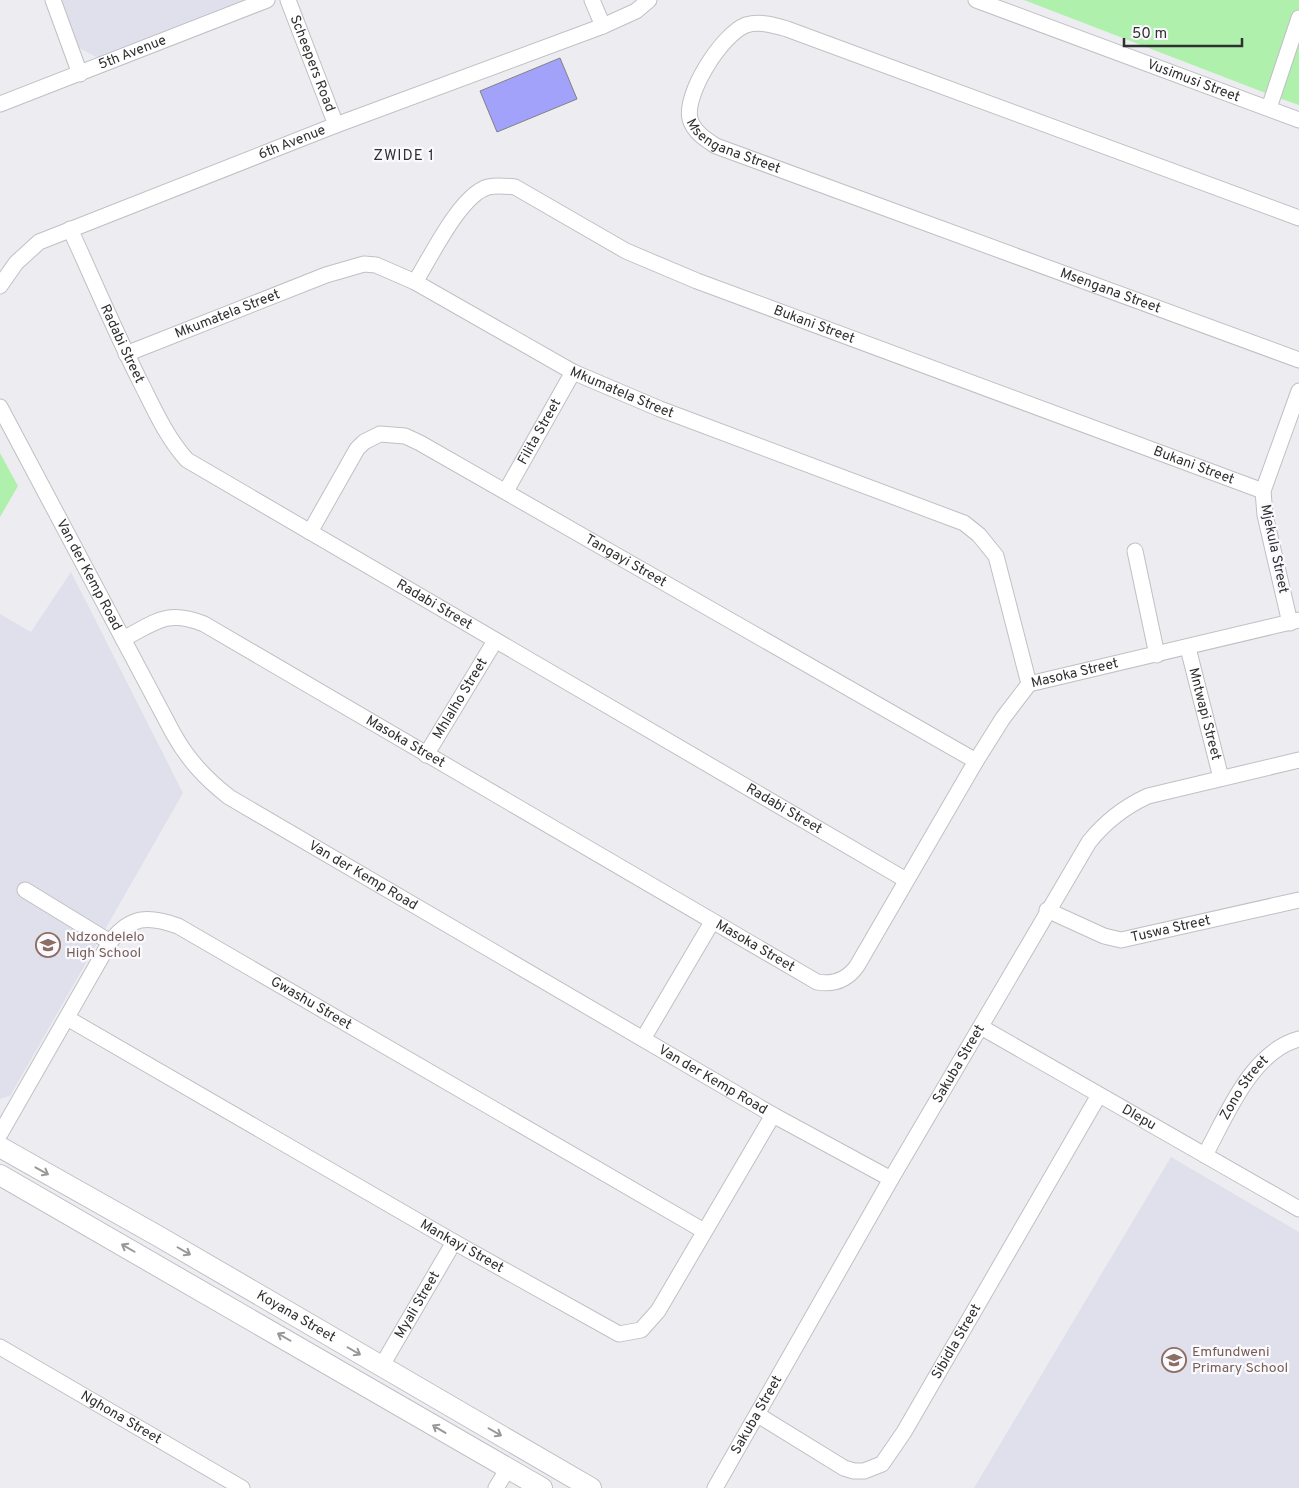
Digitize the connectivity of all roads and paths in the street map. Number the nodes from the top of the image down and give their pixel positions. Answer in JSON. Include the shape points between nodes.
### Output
{"nodes":[{"id":1,"x":53,"y":0,"type":"edge"},
{"id":2,"x":267,"y":0,"type":"edge"},
{"id":3,"x":288,"y":0,"type":"edge"},
{"id":4,"x":592,"y":0,"type":"edge"},
{"id":5,"x":649,"y":0,"type":"edge"},
{"id":6,"x":976,"y":0,"type":"edge"},
{"id":7,"x":1299,"y":18,"type":"edge"},
{"id":8,"x":603,"y":26,"type":"junction"},
{"id":9,"x":80,"y":74,"type":"junction"},
{"id":10,"x":0,"y":104,"type":"edge"},
{"id":11,"x":1269,"y":108,"type":"junction"},
{"id":12,"x":1299,"y":120,"type":"edge"},
{"id":13,"x":336,"y":125,"type":"junction"},
{"id":14,"x":1299,"y":218,"type":"edge"},
{"id":15,"x":70,"y":229,"type":"junction"},
{"id":16,"x":415,"y":282,"type":"junction"},
{"id":17,"x":0,"y":286,"type":"edge"},
{"id":18,"x":126,"y":354,"type":"junction"},
{"id":19,"x":1299,"y":360,"type":"edge"},
{"id":20,"x":573,"y":372,"type":"junction"},
{"id":21,"x":1299,"y":391,"type":"edge"},
{"id":22,"x":0,"y":407,"type":"edge"},
{"id":23,"x":506,"y":491,"type":"junction"},
{"id":24,"x":1263,"y":491,"type":"junction"},
{"id":25,"x":310,"y":532,"type":"junction"},
{"id":26,"x":1135,"y":551,"type":"dead end"},
{"id":27,"x":1294,"y":622,"type":"edge"},
{"id":28,"x":123,"y":639,"type":"junction"},
{"id":29,"x":495,"y":642,"type":"junction"},
{"id":30,"x":1188,"y":648,"type":"junction"},
{"id":31,"x":1157,"y":655,"type":"junction"},
{"id":32,"x":1029,"y":684,"type":"junction"},
{"id":33,"x":426,"y":755,"type":"junction"},
{"id":34,"x":1299,"y":760,"type":"edge"},
{"id":35,"x":976,"y":761,"type":"junction"},
{"id":36,"x":1221,"y":778,"type":"junction"},
{"id":37,"x":906,"y":880,"type":"junction"},
{"id":38,"x":26,"y":890,"type":"dead end"},
{"id":39,"x":1299,"y":900,"type":"edge"},
{"id":40,"x":1047,"y":910,"type":"junction"},
{"id":41,"x":712,"y":922,"type":"junction"},
{"id":42,"x":110,"y":942,"type":"junction"},
{"id":43,"x":66,"y":1018,"type":"junction"},
{"id":44,"x":981,"y":1027,"type":"junction"},
{"id":45,"x":643,"y":1038,"type":"junction"},
{"id":46,"x":1299,"y":1039,"type":"edge"},
{"id":47,"x":1099,"y":1095,"type":"junction"},
{"id":48,"x":773,"y":1115,"type":"junction"},
{"id":49,"x":0,"y":1134,"type":"edge"},
{"id":50,"x":0,"y":1147,"type":"edge"},
{"id":51,"x":1205,"y":1155,"type":"junction"},
{"id":52,"x":0,"y":1175,"type":"edge"},
{"id":53,"x":891,"y":1179,"type":"junction"},
{"id":54,"x":1299,"y":1209,"type":"edge"},
{"id":55,"x":704,"y":1231,"type":"junction"},
{"id":56,"x":454,"y":1242,"type":"junction"},
{"id":57,"x":0,"y":1347,"type":"edge"},
{"id":58,"x":381,"y":1367,"type":"junction"},
{"id":59,"x":758,"y":1415,"type":"junction"},
{"id":60,"x":507,"y":1470,"type":"junction"},
{"id":61,"x":242,"y":1488,"type":"edge"},
{"id":62,"x":496,"y":1488,"type":"edge"},
{"id":63,"x":542,"y":1488,"type":"edge"},
{"id":64,"x":591,"y":1488,"type":"edge"},
{"id":65,"x":715,"y":1488,"type":"edge"}],
"edges":[{"from":1,"to":9,"type":"street"},
{"from":2,"to":9,"type":"street","name":"5th Avenue"},
{"from":3,"to":13,"type":"street","name":"Scheepers Road"},
{"from":4,"to":8,"type":"street"},
{"from":5,"to":8,"type":"street","name":"6th Avenue","via":[[636,11]]},
{"from":6,"to":11,"type":"street","name":"Vusimusi Street"},
{"from":7,"to":11,"type":"street"},
{"from":8,"to":13,"type":"street","name":"6th Avenue"},
{"from":9,"to":10,"type":"street","name":"5th Avenue"},
{"from":11,"to":12,"type":"street","name":"Vusimusi Street"},
{"from":13,"to":15,"type":"street","name":"6th Avenue"},
{"from":14,"to":19,"type":"street","name":"Msengana Street","via":[[787,29],[762,23],[747,25],[722,43],[688,107],[696,132],[716,146]]},
{"from":15,"to":17,"type":"street","name":"6th Avenue","via":[[39,242],[26,252]]},
{"from":15,"to":18,"type":"street","name":"Radabi Street"},
{"from":16,"to":18,"type":"street","name":"Mkumatela Street","via":[[376,265],[348,268]]},
{"from":16,"to":20,"type":"street","name":"Mkumatela Street"},
{"from":16,"to":24,"type":"street","name":"Bukani Street","via":[[465,202],[487,187],[515,187],[626,251],[697,281]]},
{"from":18,"to":25,"type":"street","name":"Radabi Street","via":[[166,432],[187,460]]},
{"from":20,"to":23,"type":"street","name":"Filita Street"},
{"from":20,"to":32,"type":"street","name":"Mkumatela Street","via":[[660,409],[964,523],[996,556]]},
{"from":21,"to":24,"type":"street","name":"Mjekula Street"},
{"from":22,"to":28,"type":"street","name":"Van der Kemp Road"},
{"from":23,"to":25,"type":"street","name":"Tangayi Street","via":[[405,436],[380,434],[357,449]]},
{"from":23,"to":35,"type":"street","name":"Tangayi Street"},
{"from":24,"to":27,"type":"street","name":"Mjekula Street","via":[[1265,516]]},
{"from":25,"to":29,"type":"street","name":"Radabi Street"},
{"from":26,"to":31,"type":"street"},
{"from":27,"to":30,"type":"street","name":"Masoka Street"},
{"from":28,"to":33,"type":"street","name":"Masoka Street","via":[[168,617],[188,618],[211,628]]},
{"from":28,"to":45,"type":"street","name":"Van der Kemp Road","via":[[184,752],[207,780],[229,797]]},
{"from":29,"to":33,"type":"street","name":"Mhlalho Street"},
{"from":29,"to":37,"type":"street","name":"Radabi Street"},
{"from":30,"to":31,"type":"street","name":"Masoka Street"},
{"from":30,"to":36,"type":"street","name":"Mntwapi Street"},
{"from":31,"to":32,"type":"street","name":"Masoka Street"},
{"from":32,"to":35,"type":"street","name":"Masoka Street"},
{"from":33,"to":41,"type":"street","name":"Masoka Street"},
{"from":34,"to":36,"type":"street","name":"Sakuba Street"},
{"from":35,"to":37,"type":"street","name":"Masoka Street"},
{"from":36,"to":40,"type":"street","name":"Sakuba Street","via":[[1132,803],[1102,826],[1089,842]]},
{"from":37,"to":41,"type":"street","name":"Masoka Street","via":[[852,974],[838,982],[817,982]]},
{"from":38,"to":42,"type":"street"},
{"from":39,"to":40,"type":"street","name":"Tuswa Street","via":[[1121,940],[1104,936]]},
{"from":40,"to":44,"type":"street","name":"Sakuba Street"},
{"from":41,"to":45,"type":"street"},
{"from":42,"to":43,"type":"street","name":"Gwashu Street"},
{"from":42,"to":55,"type":"street","name":"Gwashu Street","via":[[127,924],[143,919],[161,920],[178,926]]},
{"from":43,"to":49,"type":"street","name":"Gwashu Street"},
{"from":43,"to":56,"type":"street","name":"Mankayi Street"},
{"from":44,"to":47,"type":"street","name":"Dlepu"},
{"from":44,"to":53,"type":"street","name":"Sakuba Street"},
{"from":45,"to":48,"type":"street","name":"Van der Kemp Road"},
{"from":46,"to":51,"type":"street","name":"Zono Street","via":[[1278,1049],[1254,1070]]},
{"from":47,"to":51,"type":"street","name":"Dlepu"},
{"from":47,"to":59,"type":"street","name":"Sibidla Street","via":[[904,1432],[882,1464],[864,1471],[844,1468]]},
{"from":48,"to":53,"type":"street","name":"Van der Kemp Road"},
{"from":48,"to":55,"type":"street","name":"Mankayi Street"},
{"from":50,"to":58,"type":"main road","name":"Koyana Street","one_way":true},
{"from":51,"to":54,"type":"street","name":"Dlepu"},
{"from":60,"to":52,"type":"main road","name":"Koyana Street","one_way":true,"via":[[332,1365]]},
{"from":53,"to":59,"type":"street","name":"Sakuba Street"},
{"from":55,"to":56,"type":"street","name":"Mankayi Street","via":[[658,1311],[640,1330],[626,1334],[612,1332]]},
{"from":56,"to":58,"type":"street","name":"Myali Street"},
{"from":57,"to":61,"type":"street","name":"Nghona Street"},
{"from":58,"to":64,"type":"main road","name":"Koyana Street","one_way":true},
{"from":59,"to":65,"type":"street","name":"Sakuba Street"},
{"from":60,"to":62,"type":"street"},
{"from":60,"to":63,"type":"main road","name":"Koyana Street"}]}
